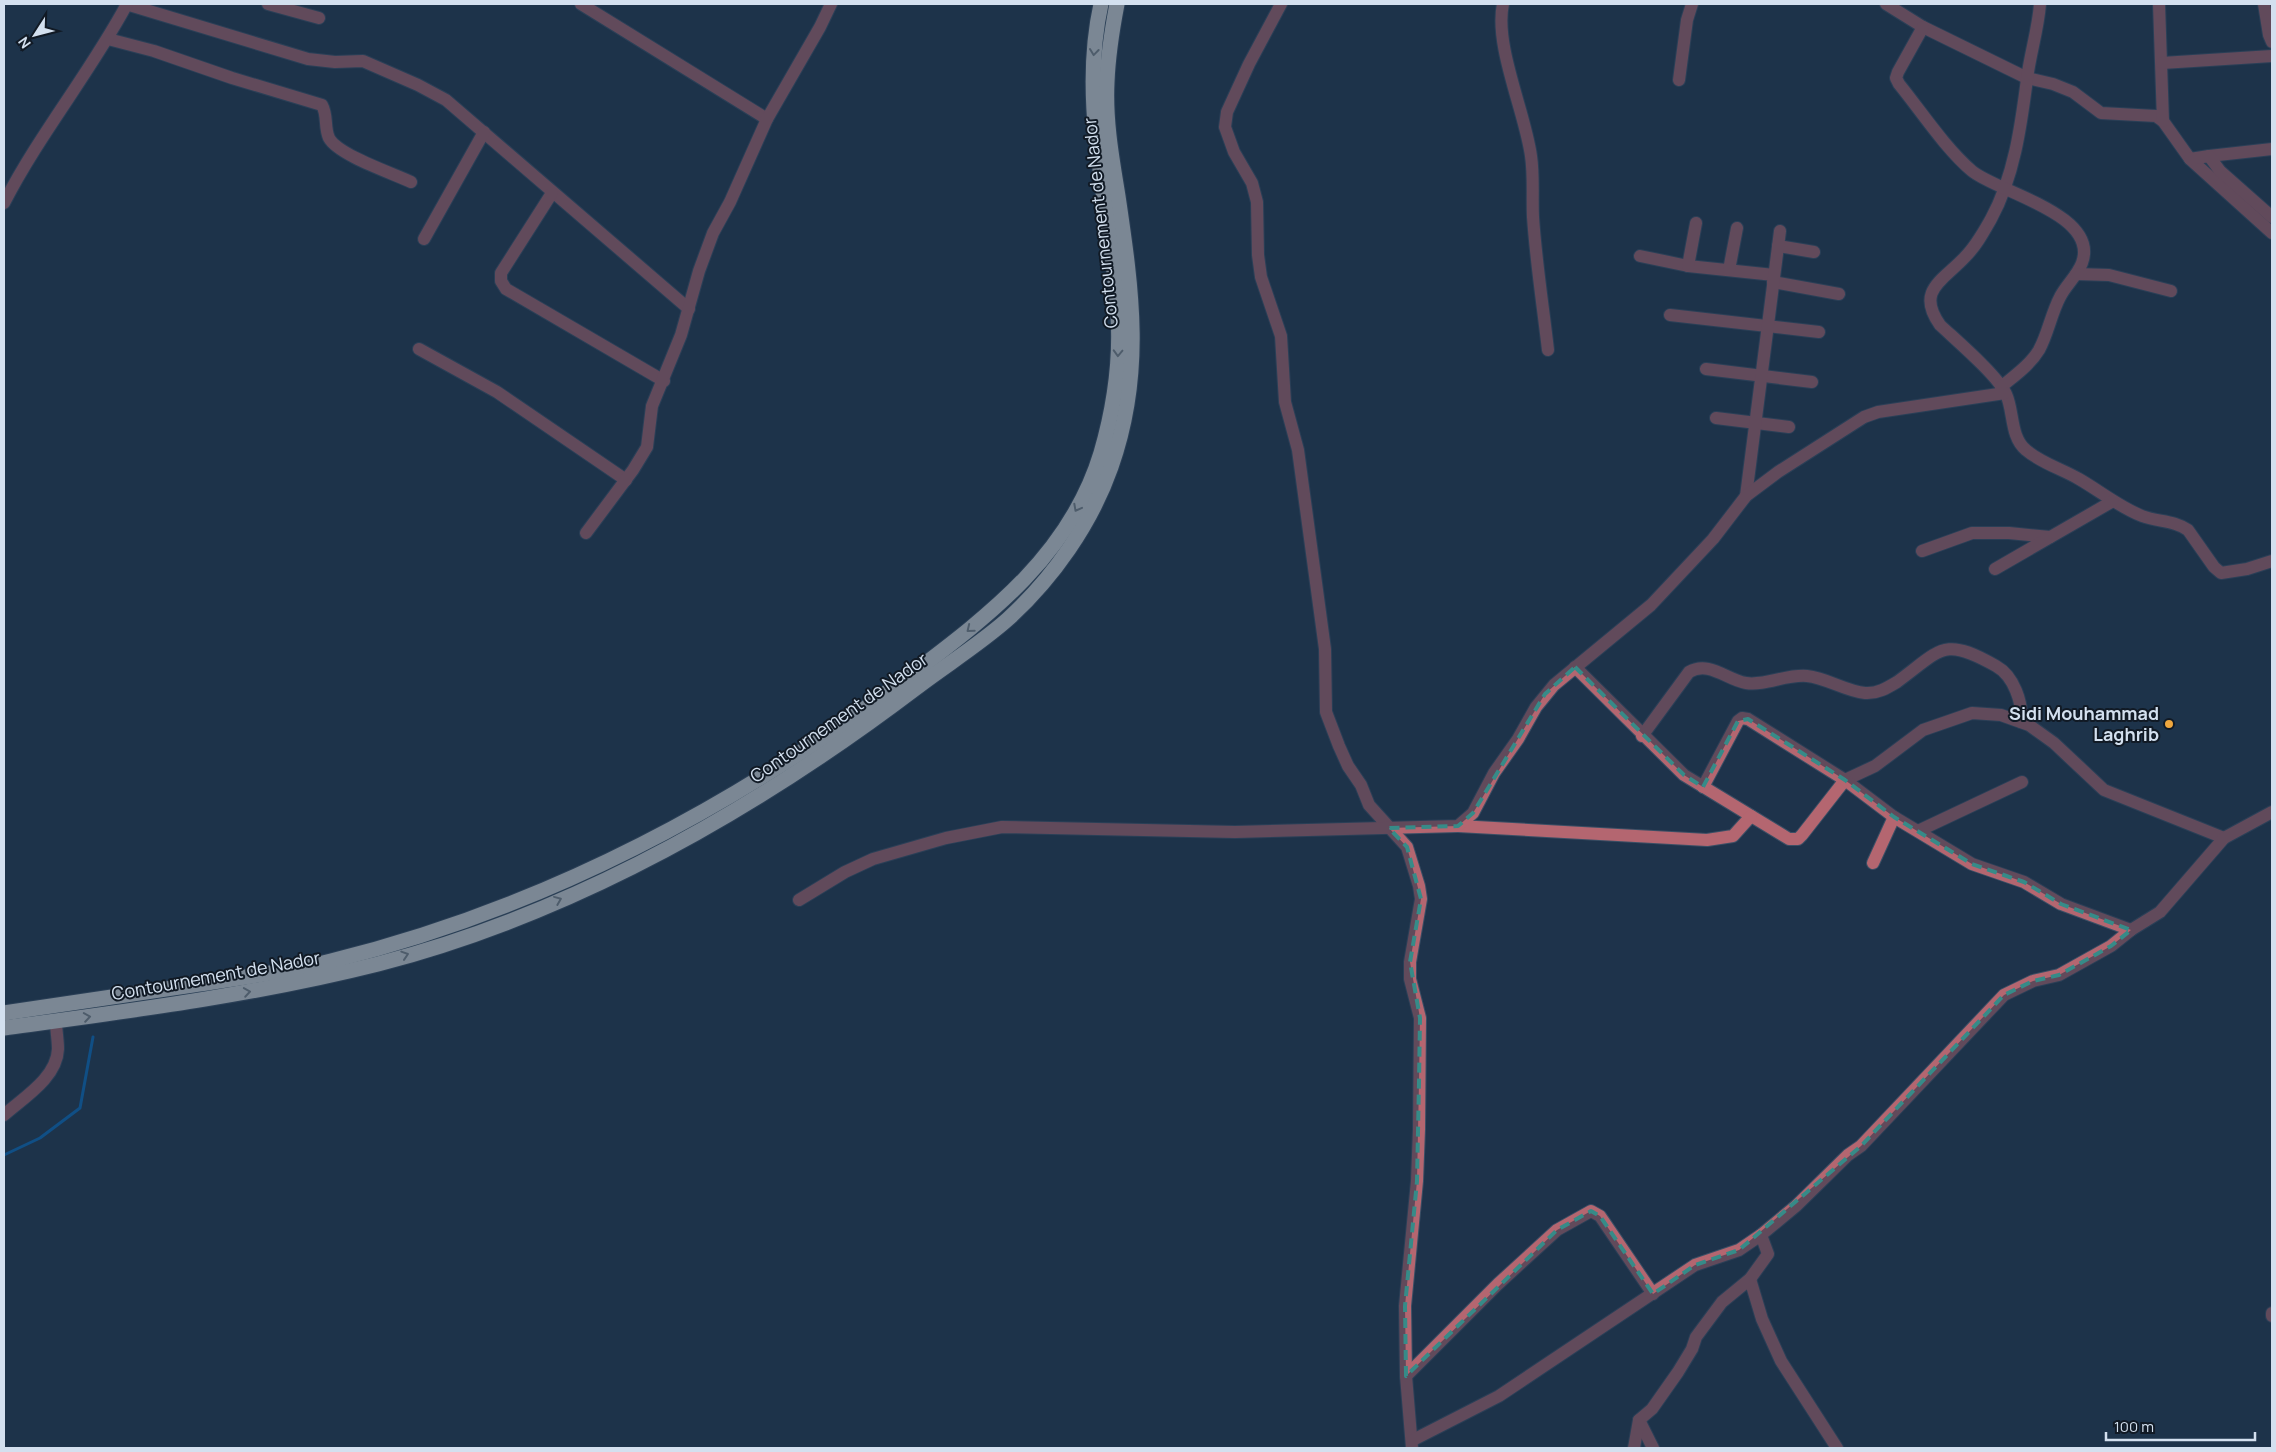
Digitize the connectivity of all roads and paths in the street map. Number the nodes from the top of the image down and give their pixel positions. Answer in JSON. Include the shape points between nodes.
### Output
{"nodes":[{"id":1,"x":126,"y":4,"type":"edge"},
{"id":2,"x":268,"y":4,"type":"edge"},
{"id":3,"x":582,"y":4,"type":"edge"},
{"id":4,"x":831,"y":4,"type":"edge"},
{"id":5,"x":1102,"y":4,"type":"edge"},
{"id":6,"x":1117,"y":4,"type":"edge"},
{"id":7,"x":1281,"y":4,"type":"edge"},
{"id":8,"x":1503,"y":4,"type":"edge"},
{"id":9,"x":1692,"y":4,"type":"edge"},
{"id":10,"x":1886,"y":4,"type":"edge"},
{"id":11,"x":2040,"y":4,"type":"edge"},
{"id":12,"x":2159,"y":4,"type":"edge"},
{"id":13,"x":2264,"y":4,"type":"edge"},
{"id":14,"x":319,"y":18,"type":"dead end"},
{"id":15,"x":1923,"y":27,"type":"junction"},
{"id":16,"x":108,"y":39,"type":"junction"},
{"id":17,"x":2272,"y":42,"type":"edge"},
{"id":18,"x":2272,"y":56,"type":"edge"},
{"id":19,"x":2162,"y":63,"type":"junction"},
{"id":20,"x":2027,"y":78,"type":"junction"},
{"id":21,"x":1678,"y":80,"type":"dead end"},
{"id":22,"x":767,"y":119,"type":"junction"},
{"id":23,"x":2163,"y":121,"type":"junction"},
{"id":24,"x":484,"y":132,"type":"junction"},
{"id":25,"x":2272,"y":149,"type":"edge"},
{"id":26,"x":2209,"y":156,"type":"junction"},
{"id":27,"x":2190,"y":159,"type":"junction"},
{"id":28,"x":410,"y":182,"type":"dead end"},
{"id":29,"x":2004,"y":186,"type":"junction"},
{"id":30,"x":552,"y":193,"type":"junction"},
{"id":31,"x":4,"y":203,"type":"edge"},
{"id":32,"x":2272,"y":217,"type":"edge"},
{"id":33,"x":1696,"y":223,"type":"dead end"},
{"id":34,"x":1737,"y":228,"type":"dead end"},
{"id":35,"x":1780,"y":231,"type":"dead end"},
{"id":36,"x":2272,"y":233,"type":"edge"},
{"id":37,"x":424,"y":239,"type":"dead end"},
{"id":38,"x":1778,"y":246,"type":"junction"},
{"id":39,"x":1814,"y":252,"type":"dead end"},
{"id":40,"x":1640,"y":256,"type":"dead end"},
{"id":41,"x":1688,"y":266,"type":"junction"},
{"id":42,"x":1729,"y":270,"type":"junction"},
{"id":43,"x":2076,"y":274,"type":"junction"},
{"id":44,"x":1774,"y":278,"type":"junction"},
{"id":45,"x":2171,"y":291,"type":"dead end"},
{"id":46,"x":1839,"y":294,"type":"dead end"},
{"id":47,"x":688,"y":309,"type":"junction"},
{"id":48,"x":1670,"y":315,"type":"dead end"},
{"id":49,"x":1767,"y":326,"type":"junction"},
{"id":50,"x":1819,"y":332,"type":"dead end"},
{"id":51,"x":419,"y":349,"type":"dead end"},
{"id":52,"x":1548,"y":350,"type":"dead end"},
{"id":53,"x":1706,"y":369,"type":"dead end"},
{"id":54,"x":1760,"y":376,"type":"junction"},
{"id":55,"x":664,"y":381,"type":"junction"},
{"id":56,"x":1812,"y":382,"type":"dead end"},
{"id":57,"x":2003,"y":390,"type":"junction"},
{"id":58,"x":1716,"y":418,"type":"dead end"},
{"id":59,"x":1754,"y":423,"type":"junction"},
{"id":60,"x":1789,"y":427,"type":"dead end"},
{"id":61,"x":626,"y":480,"type":"junction"},
{"id":62,"x":1746,"y":496,"type":"junction"},
{"id":63,"x":2112,"y":501,"type":"junction"},
{"id":64,"x":586,"y":533,"type":"dead end"},
{"id":65,"x":2050,"y":537,"type":"junction"},
{"id":66,"x":1922,"y":552,"type":"dead end"},
{"id":67,"x":2272,"y":561,"type":"edge"},
{"id":68,"x":1995,"y":569,"type":"dead end"},
{"id":69,"x":1575,"y":668,"type":"junction"},
{"id":70,"x":2021,"y":722,"type":"junction"},
{"id":71,"x":1642,"y":736,"type":"junction"},
{"id":72,"x":1845,"y":780,"type":"junction"},
{"id":73,"x":2022,"y":782,"type":"dead end"},
{"id":74,"x":1702,"y":787,"type":"junction"},
{"id":75,"x":2272,"y":812,"type":"edge"},
{"id":76,"x":1751,"y":816,"type":"junction"},
{"id":77,"x":1894,"y":817,"type":"junction"},
{"id":78,"x":1458,"y":826,"type":"junction"},
{"id":79,"x":1389,"y":828,"type":"junction"},
{"id":80,"x":1918,"y":831,"type":"junction"},
{"id":81,"x":2224,"y":838,"type":"junction"},
{"id":82,"x":1873,"y":863,"type":"dead end"},
{"id":83,"x":799,"y":900,"type":"dead end"},
{"id":84,"x":2131,"y":930,"type":"junction"},
{"id":85,"x":66,"y":1004,"type":"junction"},
{"id":86,"x":4,"y":1013,"type":"edge"},
{"id":87,"x":61,"y":1021,"type":"junction"},
{"id":88,"x":4,"y":1028,"type":"edge"},
{"id":89,"x":4,"y":1116,"type":"edge"},
{"id":90,"x":1761,"y":1235,"type":"junction"},
{"id":91,"x":1750,"y":1279,"type":"junction"},
{"id":92,"x":1653,"y":1294,"type":"junction"},
{"id":93,"x":1406,"y":1376,"type":"junction"},
{"id":94,"x":1638,"y":1420,"type":"junction"},
{"id":95,"x":1412,"y":1444,"type":"edge"},
{"id":96,"x":1634,"y":1448,"type":"edge"},
{"id":97,"x":1652,"y":1448,"type":"edge"},
{"id":98,"x":1836,"y":1448,"type":"edge"}],
"edges":[{"from":1,"to":16,"type":"street"},
{"from":1,"to":24,"type":"street","via":[[308,59],[335,62],[363,60],[446,100]]},
{"from":2,"to":14,"type":"street"},
{"from":3,"to":22,"type":"street"},
{"from":4,"to":22,"type":"street"},
{"from":5,"to":85,"type":"highway","name":"Contournement de Nador","one_way":true,"via":[[1095,36],[1092,84],[1118,316],[1115,395],[1101,453],[1085,492],[1054,545],[1018,589],[949,646],[809,748],[674,829],[579,876],[480,916],[325,962]]},
{"from":87,"to":6,"type":"highway","name":"Contournement de Nador","one_way":true,"via":[[277,988],[382,963],[484,930],[584,890],[681,843],[774,788],[858,732],[1007,619],[1050,575],[1084,524],[1110,468],[1127,409],[1134,347],[1130,278],[1108,131],[1106,85]]},
{"from":7,"to":79,"type":"street","via":[[1248,64],[1227,112],[1225,127],[1234,152],[1252,183],[1257,202],[1261,277],[1280,336],[1285,402],[1298,450],[1325,649],[1326,712],[1348,766],[1369,805]]},
{"from":8,"to":52,"type":"street","via":[[1500,15],[1502,34],[1532,159],[1533,217]]},
{"from":9,"to":21,"type":"street","via":[[1686,20]]},
{"from":10,"to":15,"type":"street"},
{"from":11,"to":20,"type":"street","via":[[2037,36]]},
{"from":12,"to":19,"type":"street"},
{"from":13,"to":17,"type":"street"},
{"from":15,"to":20,"type":"street"},
{"from":15,"to":29,"type":"street","via":[[1898,72],[1899,84],[1971,170]]},
{"from":16,"to":28,"type":"street","via":[[322,105],[327,114],[326,128],[336,148]]},
{"from":16,"to":31,"type":"street","via":[[37,142]]},
{"from":18,"to":19,"type":"street"},
{"from":19,"to":23,"type":"street"},
{"from":20,"to":23,"type":"street","via":[[2073,92],[2101,113],[2156,116]]},
{"from":20,"to":29,"type":"street","via":[[2022,121]]},
{"from":22,"to":47,"type":"street","via":[[713,233]]},
{"from":23,"to":27,"type":"street"},
{"from":24,"to":30,"type":"street"},
{"from":24,"to":37,"type":"street"},
{"from":25,"to":26,"type":"street"},
{"from":26,"to":27,"type":"street"},
{"from":26,"to":32,"type":"street","via":[[2220,171]]},
{"from":27,"to":36,"type":"street"},
{"from":29,"to":43,"type":"street","via":[[2076,229],[2083,248],[2083,262]]},
{"from":29,"to":57,"type":"street","via":[[1978,242],[1938,282],[1930,296],[1933,313],[1940,324]]},
{"from":30,"to":47,"type":"street"},
{"from":30,"to":55,"type":"street","via":[[501,273],[501,282],[506,289]]},
{"from":33,"to":41,"type":"street"},
{"from":34,"to":42,"type":"street"},
{"from":35,"to":38,"type":"street"},
{"from":38,"to":39,"type":"street"},
{"from":38,"to":44,"type":"street"},
{"from":40,"to":41,"type":"street"},
{"from":41,"to":42,"type":"street"},
{"from":42,"to":44,"type":"street"},
{"from":43,"to":45,"type":"street","via":[[2109,275]]},
{"from":43,"to":57,"type":"street","via":[[2051,314],[2040,349]]},
{"from":44,"to":46,"type":"street"},
{"from":44,"to":49,"type":"street"},
{"from":47,"to":55,"type":"street"},
{"from":48,"to":49,"type":"street"},
{"from":49,"to":50,"type":"street"},
{"from":49,"to":54,"type":"street"},
{"from":51,"to":61,"type":"street","via":[[497,392]]},
{"from":53,"to":54,"type":"street"},
{"from":54,"to":56,"type":"street"},
{"from":54,"to":59,"type":"street"},
{"from":55,"to":61,"type":"street","via":[[649,414],[647,447]]},
{"from":57,"to":62,"type":"street","via":[[1864,417]]},
{"from":57,"to":63,"type":"street","via":[[2024,448]]},
{"from":58,"to":59,"type":"street"},
{"from":59,"to":60,"type":"street"},
{"from":59,"to":62,"type":"street"},
{"from":61,"to":64,"type":"street"},
{"from":62,"to":69,"type":"street","via":[[1650,606]]},
{"from":63,"to":65,"type":"street"},
{"from":63,"to":67,"type":"street","via":[[2141,515],[2173,522],[2188,530],[2220,573],[2247,570]]},
{"from":65,"to":66,"type":"street","via":[[1972,533]]},
{"from":65,"to":68,"type":"street"},
{"from":69,"to":71,"type":"street"},
{"from":69,"to":78,"type":"street","via":[[1545,694],[1494,773],[1473,813]]},
{"from":70,"to":71,"type":"street","via":[[2019,699],[2011,680],[2000,667],[1963,649],[1953,648],[1941,650],[1888,688],[1874,693],[1858,692],[1807,676],[1751,684],[1699,668],[1689,672]]},
{"from":70,"to":72,"type":"street","via":[[2001,715],[1972,713],[1923,730],[1875,766]]},
{"from":70,"to":81,"type":"street","via":[[2054,743],[2104,790]]},
{"from":71,"to":74,"type":"street","via":[[1684,775]]},
{"from":72,"to":74,"type":"street","via":[[1742,718]]},
{"from":72,"to":76,"type":"street","via":[[1798,838],[1789,839]]},
{"from":72,"to":77,"type":"street"},
{"from":73,"to":80,"type":"street"},
{"from":74,"to":76,"type":"street"},
{"from":75,"to":81,"type":"street"},
{"from":76,"to":78,"type":"street","via":[[1733,836],[1707,840]]},
{"from":77,"to":80,"type":"street"},
{"from":77,"to":82,"type":"street"},
{"from":78,"to":79,"type":"street"},
{"from":79,"to":83,"type":"street","via":[[1180,832],[1002,827],[946,838],[873,859],[828,881]]},
{"from":79,"to":93,"type":"street","via":[[1400,836],[1406,847],[1421,899],[1410,962],[1410,979],[1420,1018],[1420,1074],[1416,1181],[1405,1306]]},
{"from":80,"to":84,"type":"street","via":[[1972,864],[2024,882],[2060,904]]},
{"from":81,"to":84,"type":"street","via":[[2160,912]]},
{"from":84,"to":90,"type":"street","via":[[2111,946],[2059,975],[2033,981],[2004,994],[1861,1146]]},
{"from":85,"to":86,"type":"highway","name":"Contournement de Nador"},
{"from":85,"to":87,"type":"highway"},
{"from":87,"to":88,"type":"highway","name":"Contournement de Nador"},
{"from":87,"to":89,"type":"street","via":[[55,1063],[48,1075]]},
{"from":90,"to":91,"type":"street","via":[[1768,1254]]},
{"from":90,"to":92,"type":"street","via":[[1739,1250],[1695,1265]]},
{"from":91,"to":94,"type":"street","via":[[1722,1302],[1696,1337],[1683,1364],[1652,1409]]},
{"from":91,"to":98,"type":"street","via":[[1762,1319],[1781,1361]]},
{"from":92,"to":93,"type":"street","via":[[1600,1216],[1591,1211],[1557,1230]]},
{"from":92,"to":95,"type":"street","via":[[1498,1396]]},
{"from":93,"to":95,"type":"street"},
{"from":94,"to":96,"type":"street"},
{"from":94,"to":97,"type":"street"}]}
